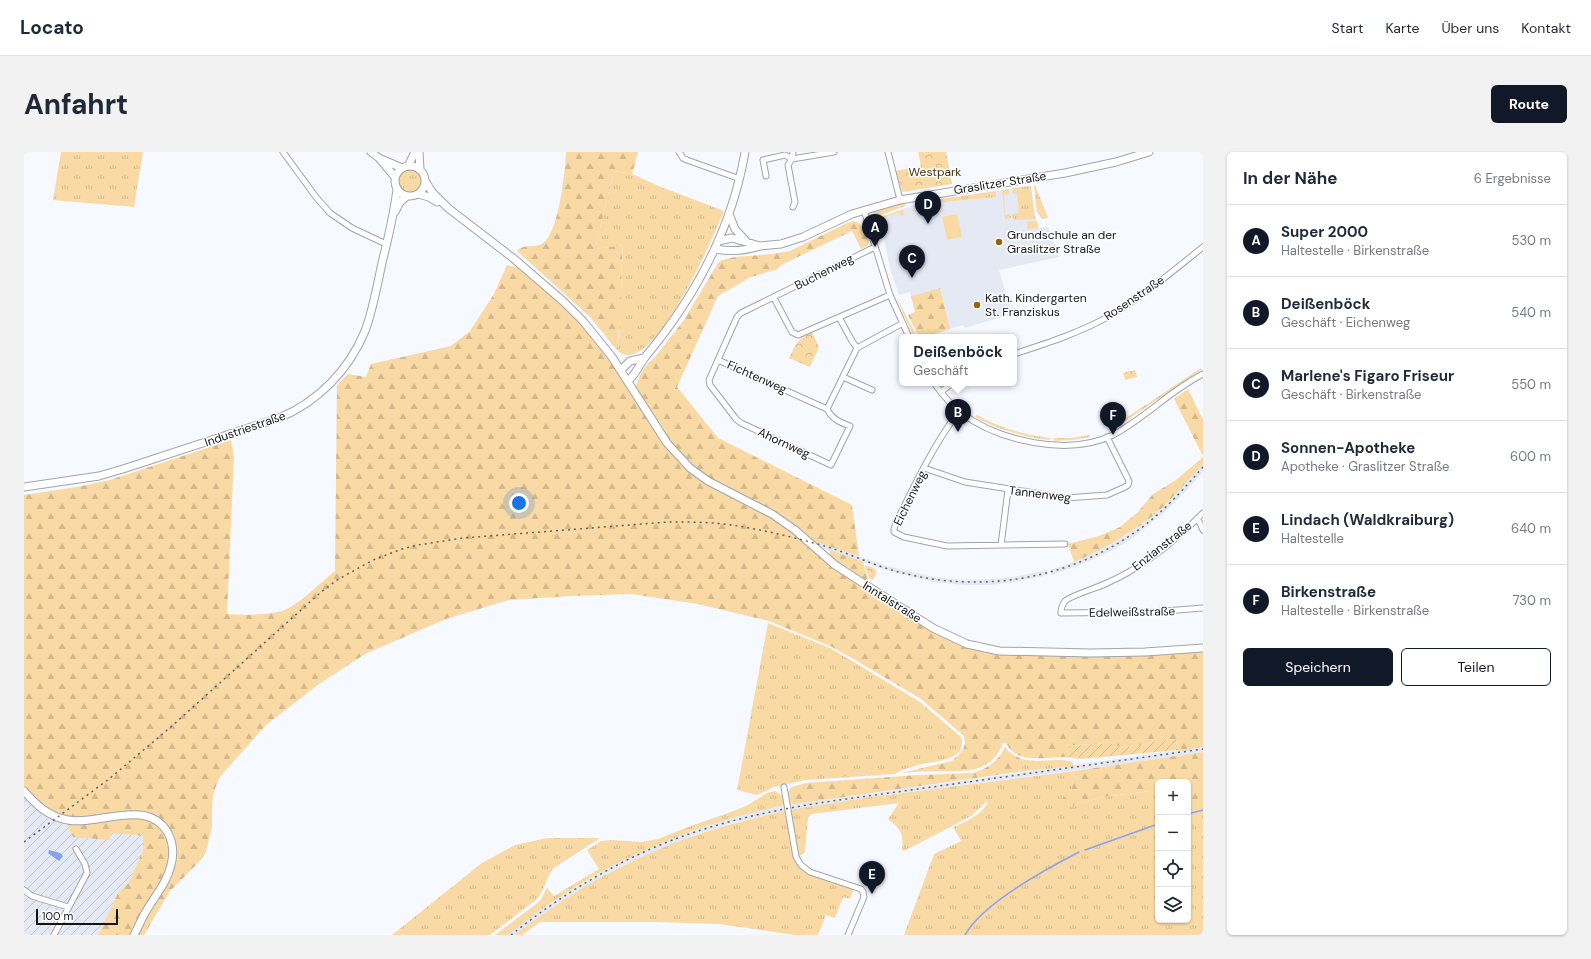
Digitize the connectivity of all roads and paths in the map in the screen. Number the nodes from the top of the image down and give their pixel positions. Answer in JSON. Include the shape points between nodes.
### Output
{"nodes":[{"id":1,"x":283,"y":152,"type":"edge"},
{"id":2,"x":371,"y":152,"type":"edge"},
{"id":3,"x":415,"y":152,"type":"edge"},
{"id":4,"x":419,"y":152,"type":"edge"},
{"id":5,"x":679,"y":152,"type":"edge"},
{"id":6,"x":745,"y":152,"type":"edge"},
{"id":7,"x":793,"y":152,"type":"edge"},
{"id":8,"x":834,"y":152,"type":"edge"},
{"id":9,"x":888,"y":152,"type":"edge"},
{"id":10,"x":1149,"y":152,"type":"edge"},
{"id":11,"x":379,"y":158,"type":"junction"},
{"id":12,"x":792,"y":159,"type":"junction"},
{"id":13,"x":405,"y":167,"type":"junction"},
{"id":14,"x":420,"y":169,"type":"junction"},
{"id":15,"x":766,"y":176,"type":"dead end"},
{"id":16,"x":395,"y":177,"type":"junction"},
{"id":17,"x":740,"y":180,"type":"junction"},
{"id":18,"x":426,"y":182,"type":"junction"},
{"id":19,"x":397,"y":189,"type":"junction"},
{"id":20,"x":418,"y":194,"type":"junction"},
{"id":21,"x":407,"y":196,"type":"junction"},
{"id":22,"x":900,"y":200,"type":"junction"},
{"id":23,"x":448,"y":208,"type":"junction"},
{"id":24,"x":793,"y":208,"type":"dead end"},
{"id":25,"x":864,"y":210,"type":"junction"},
{"id":26,"x":729,"y":214,"type":"junction"},
{"id":27,"x":392,"y":218,"type":"junction"},
{"id":28,"x":718,"y":241,"type":"junction"},
{"id":29,"x":746,"y":241,"type":"junction"},
{"id":30,"x":386,"y":244,"type":"junction"},
{"id":31,"x":760,"y":246,"type":"junction"},
{"id":32,"x":875,"y":247,"type":"junction"},
{"id":33,"x":1203,"y":247,"type":"edge"},
{"id":34,"x":715,"y":249,"type":"junction"},
{"id":35,"x":890,"y":295,"type":"junction"},
{"id":36,"x":774,"y":298,"type":"junction"},
{"id":37,"x":839,"y":317,"type":"junction"},
{"id":38,"x":903,"y":323,"type":"junction"},
{"id":39,"x":908,"y":334,"type":"edge"},
{"id":40,"x":857,"y":348,"type":"junction"},
{"id":41,"x":1017,"y":353,"type":"edge"},
{"id":42,"x":612,"y":357,"type":"junction"},
{"id":43,"x":644,"y":358,"type":"junction"},
{"id":44,"x":718,"y":360,"type":"junction"},
{"id":45,"x":630,"y":361,"type":"junction"},
{"id":46,"x":621,"y":370,"type":"junction"},
{"id":47,"x":1203,"y":374,"type":"edge"},
{"id":48,"x":843,"y":377,"type":"junction"},
{"id":49,"x":628,"y":381,"type":"junction"},
{"id":50,"x":936,"y":386,"type":"edge"},
{"id":51,"x":948,"y":386,"type":"edge"},
{"id":52,"x":872,"y":390,"type":"dead end"},
{"id":53,"x":940,"y":392,"type":"junction"},
{"id":54,"x":827,"y":409,"type":"junction"},
{"id":55,"x":959,"y":411,"type":"junction"},
{"id":56,"x":1107,"y":437,"type":"junction"},
{"id":57,"x":924,"y":468,"type":"junction"},
{"id":58,"x":24,"y":487,"type":"edge"},
{"id":59,"x":1008,"y":490,"type":"junction"},
{"id":60,"x":1203,"y":513,"type":"edge"},
{"id":61,"x":1197,"y":519,"type":"junction"},
{"id":62,"x":1203,"y":530,"type":"edge"},
{"id":63,"x":1065,"y":544,"type":"dead end"},
{"id":64,"x":1001,"y":545,"type":"junction"},
{"id":65,"x":1203,"y":608,"type":"edge"},
{"id":66,"x":1061,"y":612,"type":"joint"},
{"id":67,"x":1203,"y":648,"type":"edge"},
{"id":68,"x":784,"y":787,"type":"dead end"},
{"id":69,"x":24,"y":790,"type":"edge"},
{"id":70,"x":76,"y":849,"type":"dead end"},
{"id":71,"x":24,"y":890,"type":"edge"},
{"id":72,"x":68,"y":907,"type":"junction"},
{"id":73,"x":54,"y":935,"type":"edge"},
{"id":74,"x":134,"y":935,"type":"edge"},
{"id":75,"x":848,"y":935,"type":"edge"}],
"edges":[{"from":1,"to":30,"type":"street","via":[[330,213],[352,228]]},
{"from":2,"to":11,"type":"street"},
{"from":3,"to":13,"type":"street"},
{"from":4,"to":14,"type":"street"},
{"from":5,"to":17,"type":"street","via":[[687,160]]},
{"from":6,"to":17,"type":"street"},
{"from":7,"to":12,"type":"street"},
{"from":8,"to":12,"type":"street"},
{"from":9,"to":22,"type":"street"},
{"from":10,"to":22,"type":"street","name":"Graslitzer Straße","via":[[1065,173]]},
{"from":11,"to":13,"type":"street"},
{"from":11,"to":16,"type":"street"},
{"from":12,"to":15,"type":"street","via":[[785,155],[763,160]]},
{"from":12,"to":24,"type":"street","via":[[788,165],[795,202]]},
{"from":13,"to":14,"type":"street","via":[[413,166]]},
{"from":13,"to":16,"type":"street"},
{"from":14,"to":18,"type":"street"},
{"from":16,"to":19,"type":"street"},
{"from":17,"to":26,"type":"street"},
{"from":18,"to":20,"type":"street"},
{"from":18,"to":23,"type":"street"},
{"from":19,"to":21,"type":"street"},
{"from":19,"to":27,"type":"street","name":"Industriestraße"},
{"from":20,"to":21,"type":"street"},
{"from":20,"to":23,"type":"street"},
{"from":21,"to":27,"type":"street","name":"Industriestraße","via":[[400,202]]},
{"from":22,"to":25,"type":"street","name":"Graslitzer Straße"},
{"from":23,"to":42,"type":"street","name":"Inntalstraße","via":[[513,258],[564,302],[584,321]]},
{"from":25,"to":31,"type":"street","name":"Graslitzer Straße","via":[[791,241]]},
{"from":25,"to":32,"type":"street"},
{"from":26,"to":28,"type":"street"},
{"from":26,"to":29,"type":"street","via":[[735,229]]},
{"from":27,"to":30,"type":"street","name":"Industriestraße"},
{"from":28,"to":29,"type":"street","name":"Graslitzer Straße","via":[[732,238]]},
{"from":28,"to":34,"type":"street"},
{"from":29,"to":31,"type":"street","name":"Graslitzer Straße"},
{"from":30,"to":58,"type":"street","name":"Industriestraße","via":[[370,315],[359,344],[337,376],[302,406],[279,418],[248,429],[99,476]]},
{"from":31,"to":34,"type":"street","name":"Graslitzer Straße","via":[[736,251]]},
{"from":32,"to":35,"type":"street"},
{"from":32,"to":36,"type":"street","name":"Buchenweg"},
{"from":33,"to":41,"type":"street","name":"Rosenstraße","via":[[1112,315],[1076,332]]},
{"from":34,"to":43,"type":"street","via":[[676,318]]},
{"from":35,"to":37,"type":"street"},
{"from":35,"to":38,"type":"street"},
{"from":36,"to":37,"type":"street","via":[[795,335]]},
{"from":36,"to":44,"type":"street","name":"Fichtenweg","via":[[737,317]]},
{"from":37,"to":40,"type":"street"},
{"from":38,"to":39,"type":"street"},
{"from":38,"to":40,"type":"street"},
{"from":40,"to":48,"type":"street"},
{"from":42,"to":45,"type":"street"},
{"from":42,"to":46,"type":"street","name":"Inntalstraße"},
{"from":43,"to":45,"type":"street"},
{"from":43,"to":49,"type":"street"},
{"from":44,"to":54,"type":"street","name":"Fichtenweg"},
{"from":44,"to":54,"type":"street","name":"Ahornweg","via":[[709,382],[736,419],[831,465],[850,426],[830,416]]},
{"from":45,"to":46,"type":"street"},
{"from":46,"to":49,"type":"street","name":"Inntalstraße"},
{"from":47,"to":56,"type":"street","via":[[1129,425]]},
{"from":48,"to":52,"type":"street"},
{"from":48,"to":54,"type":"street"},
{"from":49,"to":67,"type":"street","name":"Inntalstraße","via":[[667,443],[697,474],[772,514],[851,576],[959,641],[991,650],[1023,652],[1145,652]]},
{"from":50,"to":53,"type":"street"},
{"from":51,"to":53,"type":"street"},
{"from":53,"to":55,"type":"street"},
{"from":55,"to":56,"type":"street","via":[[992,430],[1044,444],[1072,445]]},
{"from":55,"to":57,"type":"street","name":"Eichenweg","via":[[937,443]]},
{"from":56,"to":59,"type":"street","name":"Tannenweg","via":[[1129,481],[1125,487],[1107,495],[1071,498]]},
{"from":57,"to":59,"type":"street","name":"Tannenweg","via":[[965,482]]},
{"from":57,"to":64,"type":"street","name":"Eichenweg","via":[[896,523],[896,534],[917,541],[947,546]]},
{"from":59,"to":64,"type":"street"},
{"from":60,"to":61,"type":"street","name":"Enzianstraße"},
{"from":61,"to":62,"type":"street"},
{"from":61,"to":66,"type":"street","name":"Enzianstraße","via":[[1148,561],[1119,578],[1068,600],[1062,605]]},
{"from":63,"to":64,"type":"street","name":"Eichenweg"},
{"from":65,"to":66,"type":"street","name":"Edelweißstraße","via":[[1152,612]]},
{"from":68,"to":75,"type":"street","via":[[796,856],[801,865],[810,872],[861,889],[863,892],[864,897]]},
{"from":69,"to":74,"type":"street","via":[[43,810],[68,820],[80,821],[136,814],[146,816],[163,826],[172,842],[171,866]]},
{"from":70,"to":72,"type":"street","via":[[87,873]]},
{"from":71,"to":72,"type":"street","via":[[32,896]]},
{"from":72,"to":73,"type":"street"}]}
